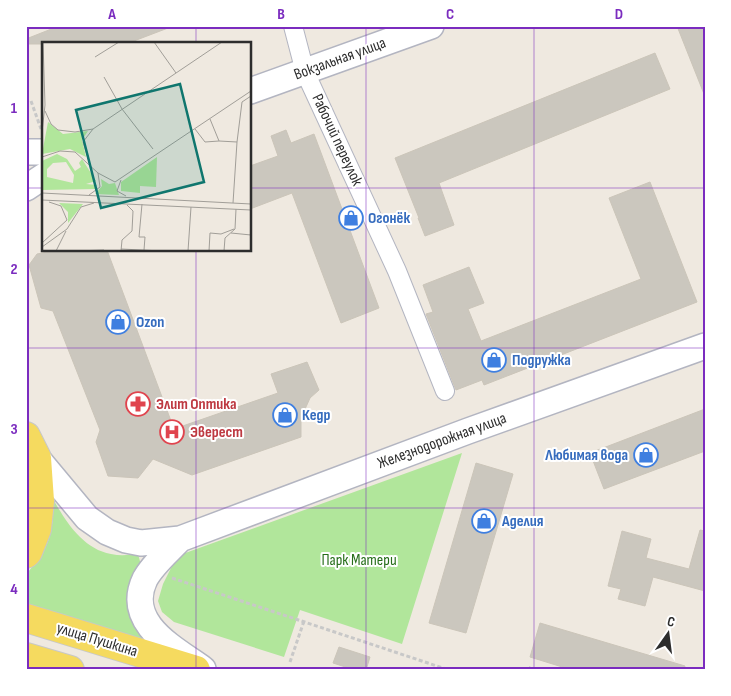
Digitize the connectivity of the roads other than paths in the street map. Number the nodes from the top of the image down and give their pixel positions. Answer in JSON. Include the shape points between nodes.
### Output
{"nodes":[{"id":1,"x":292,"y":26,"type":"edge"},
{"id":2,"x":431,"y":26,"type":"edge"},
{"id":3,"x":305,"y":72,"type":"junction"},
{"id":4,"x":251,"y":91,"type":"edge"},
{"id":5,"x":26,"y":152,"type":"edge"},
{"id":6,"x":42,"y":152,"type":"edge"},
{"id":7,"x":42,"y":177,"type":"edge"},
{"id":8,"x":26,"y":188,"type":"edge"},
{"id":9,"x":705,"y":346,"type":"edge"},
{"id":10,"x":445,"y":391,"type":"dead end"},
{"id":11,"x":32,"y":447,"type":"edge"},
{"id":12,"x":180,"y":538,"type":"junction"},
{"id":13,"x":26,"y":554,"type":"edge"},
{"id":14,"x":26,"y":618,"type":"edge"},
{"id":15,"x":27,"y":657,"type":"edge"},
{"id":16,"x":70,"y":670,"type":"edge"},
{"id":17,"x":196,"y":670,"type":"edge"},
{"id":18,"x":203,"y":670,"type":"edge"}],
"edges":[{"from":1,"to":3,"type":"street","name":"Рабочий переулок"},
{"from":2,"to":3,"type":"main road","name":"Вокзальная улица"},
{"from":3,"to":4,"type":"main road","name":"Вокзальная улица"},
{"from":3,"to":10,"type":"street","name":"Рабочий переулок","via":[[397,271]]},
{"from":5,"to":6,"type":"main road"},
{"from":7,"to":8,"type":"main road"},
{"from":9,"to":12,"type":"main road","name":"Железнодорожная улица"},
{"from":11,"to":12,"type":"main road","via":[[87,518],[107,532],[141,543]]},
{"from":11,"to":13,"type":"main road","via":[[40,501],[36,529]]},
{"from":12,"to":18,"type":"main road","via":[[145,580],[140,608],[147,624],[158,636]]},
{"from":14,"to":17,"type":"main road","name":"улица Пушкина"},
{"from":15,"to":16,"type":"main road"}]}
